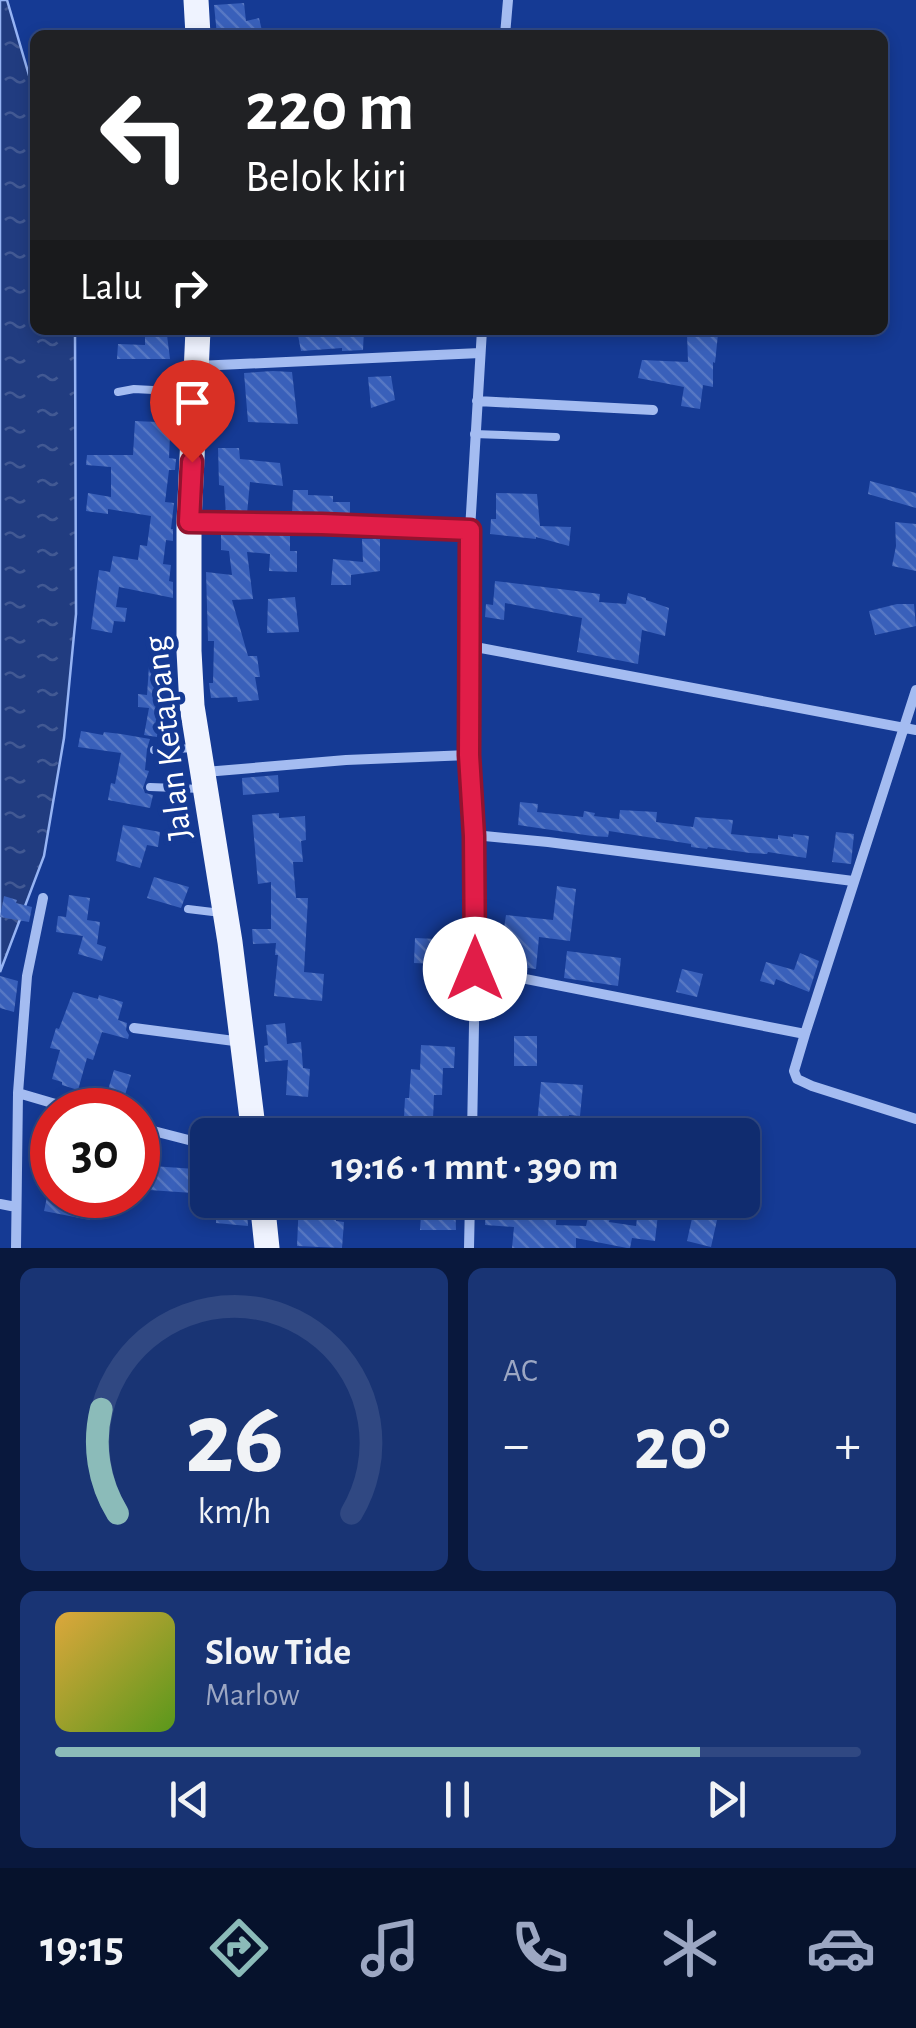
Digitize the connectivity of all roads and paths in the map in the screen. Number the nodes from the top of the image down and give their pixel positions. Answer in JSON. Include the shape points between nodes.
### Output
{"nodes":[{"id":1,"x":196,"y":0,"type":"edge"},
{"id":2,"x":508,"y":0,"type":"edge"},
{"id":3,"x":198,"y":30,"type":"edge"},
{"id":4,"x":505,"y":30,"type":"edge"},
{"id":5,"x":198,"y":335,"type":"edge"},
{"id":6,"x":482,"y":335,"type":"edge"},
{"id":7,"x":480,"y":352,"type":"junction"},
{"id":8,"x":196,"y":366,"type":"junction"},
{"id":9,"x":118,"y":392,"type":"dead end"},
{"id":10,"x":195,"y":392,"type":"junction"},
{"id":11,"x":477,"y":401,"type":"junction"},
{"id":12,"x":653,"y":410,"type":"dead end"},
{"id":13,"x":474,"y":434,"type":"junction"},
{"id":14,"x":556,"y":437,"type":"dead end"},
{"id":15,"x":189,"y":522,"type":"junction"},
{"id":16,"x":470,"y":530,"type":"junction"},
{"id":17,"x":470,"y":646,"type":"junction"},
{"id":18,"x":916,"y":690,"type":"edge"},
{"id":19,"x":910,"y":729,"type":"edge"},
{"id":20,"x":154,"y":750,"type":"dead end"},
{"id":21,"x":469,"y":755,"type":"junction"},
{"id":22,"x":203,"y":770,"type":"junction"},
{"id":23,"x":150,"y":788,"type":"dead end"},
{"id":24,"x":474,"y":836,"type":"junction"},
{"id":25,"x":853,"y":881,"type":"junction"},
{"id":26,"x":43,"y":898,"type":"dead end"},
{"id":27,"x":188,"y":909,"type":"dead end"},
{"id":28,"x":225,"y":913,"type":"junction"},
{"id":29,"x":475,"y":969,"type":"junction"},
{"id":30,"x":134,"y":1028,"type":"dead end"},
{"id":31,"x":804,"y":1034,"type":"junction"},
{"id":32,"x":242,"y":1042,"type":"junction"},
{"id":33,"x":18,"y":1093,"type":"junction"},
{"id":34,"x":30,"y":1097,"type":"edge"},
{"id":35,"x":252,"y":1118,"type":"edge"},
{"id":36,"x":472,"y":1118,"type":"edge"},
{"id":37,"x":916,"y":1119,"type":"edge"},
{"id":38,"x":160,"y":1133,"type":"edge"},
{"id":39,"x":190,"y":1141,"type":"edge"},
{"id":40,"x":0,"y":1204,"type":"edge"},
{"id":41,"x":16,"y":1206,"type":"junction"},
{"id":42,"x":264,"y":1218,"type":"edge"},
{"id":43,"x":470,"y":1218,"type":"edge"},
{"id":44,"x":16,"y":1248,"type":"edge"},
{"id":45,"x":267,"y":1248,"type":"edge"},
{"id":46,"x":469,"y":1248,"type":"edge"}],
"edges":[{"from":1,"to":3,"type":"main road"},
{"from":2,"to":4,"type":"street"},
{"from":5,"to":8,"type":"main road","name":"Jalan Ketapang"},
{"from":6,"to":7,"type":"street"},
{"from":7,"to":8,"type":"street"},
{"from":7,"to":11,"type":"street"},
{"from":8,"to":10,"type":"main road","name":"Jalan Ketapang"},
{"from":9,"to":10,"type":"lane"},
{"from":10,"to":15,"type":"main road","name":"Jalan Ketapang"},
{"from":11,"to":12,"type":"street"},
{"from":11,"to":13,"type":"street"},
{"from":13,"to":14,"type":"lane"},
{"from":13,"to":16,"type":"street"},
{"from":15,"to":16,"type":"street"},
{"from":15,"to":22,"type":"main road","name":"Jalan Ketapang","via":[[188,652]]},
{"from":16,"to":17,"type":"street"},
{"from":17,"to":19,"type":"street"},
{"from":17,"to":21,"type":"street"},
{"from":18,"to":19,"type":"street"},
{"from":19,"to":25,"type":"street"},
{"from":20,"to":22,"type":"lane"},
{"from":21,"to":22,"type":"street"},
{"from":21,"to":24,"type":"street"},
{"from":22,"to":23,"type":"lane"},
{"from":22,"to":28,"type":"main road","name":"Jalan Ketapang"},
{"from":24,"to":25,"type":"street"},
{"from":24,"to":29,"type":"street"},
{"from":25,"to":31,"type":"street"},
{"from":26,"to":33,"type":"street","via":[[27,976]]},
{"from":27,"to":28,"type":"lane"},
{"from":28,"to":32,"type":"main road","name":"Jalan Ketapang"},
{"from":29,"to":31,"type":"street"},
{"from":29,"to":36,"type":"street"},
{"from":30,"to":32,"type":"street"},
{"from":31,"to":37,"type":"street","via":[[794,1070],[802,1082]]},
{"from":32,"to":35,"type":"main road","name":"Jalan Ketapang"},
{"from":33,"to":34,"type":"street"},
{"from":33,"to":41,"type":"street"},
{"from":38,"to":39,"type":"street"},
{"from":40,"to":41,"type":"street"},
{"from":41,"to":44,"type":"street"},
{"from":42,"to":45,"type":"main road"},
{"from":43,"to":46,"type":"street"}]}
